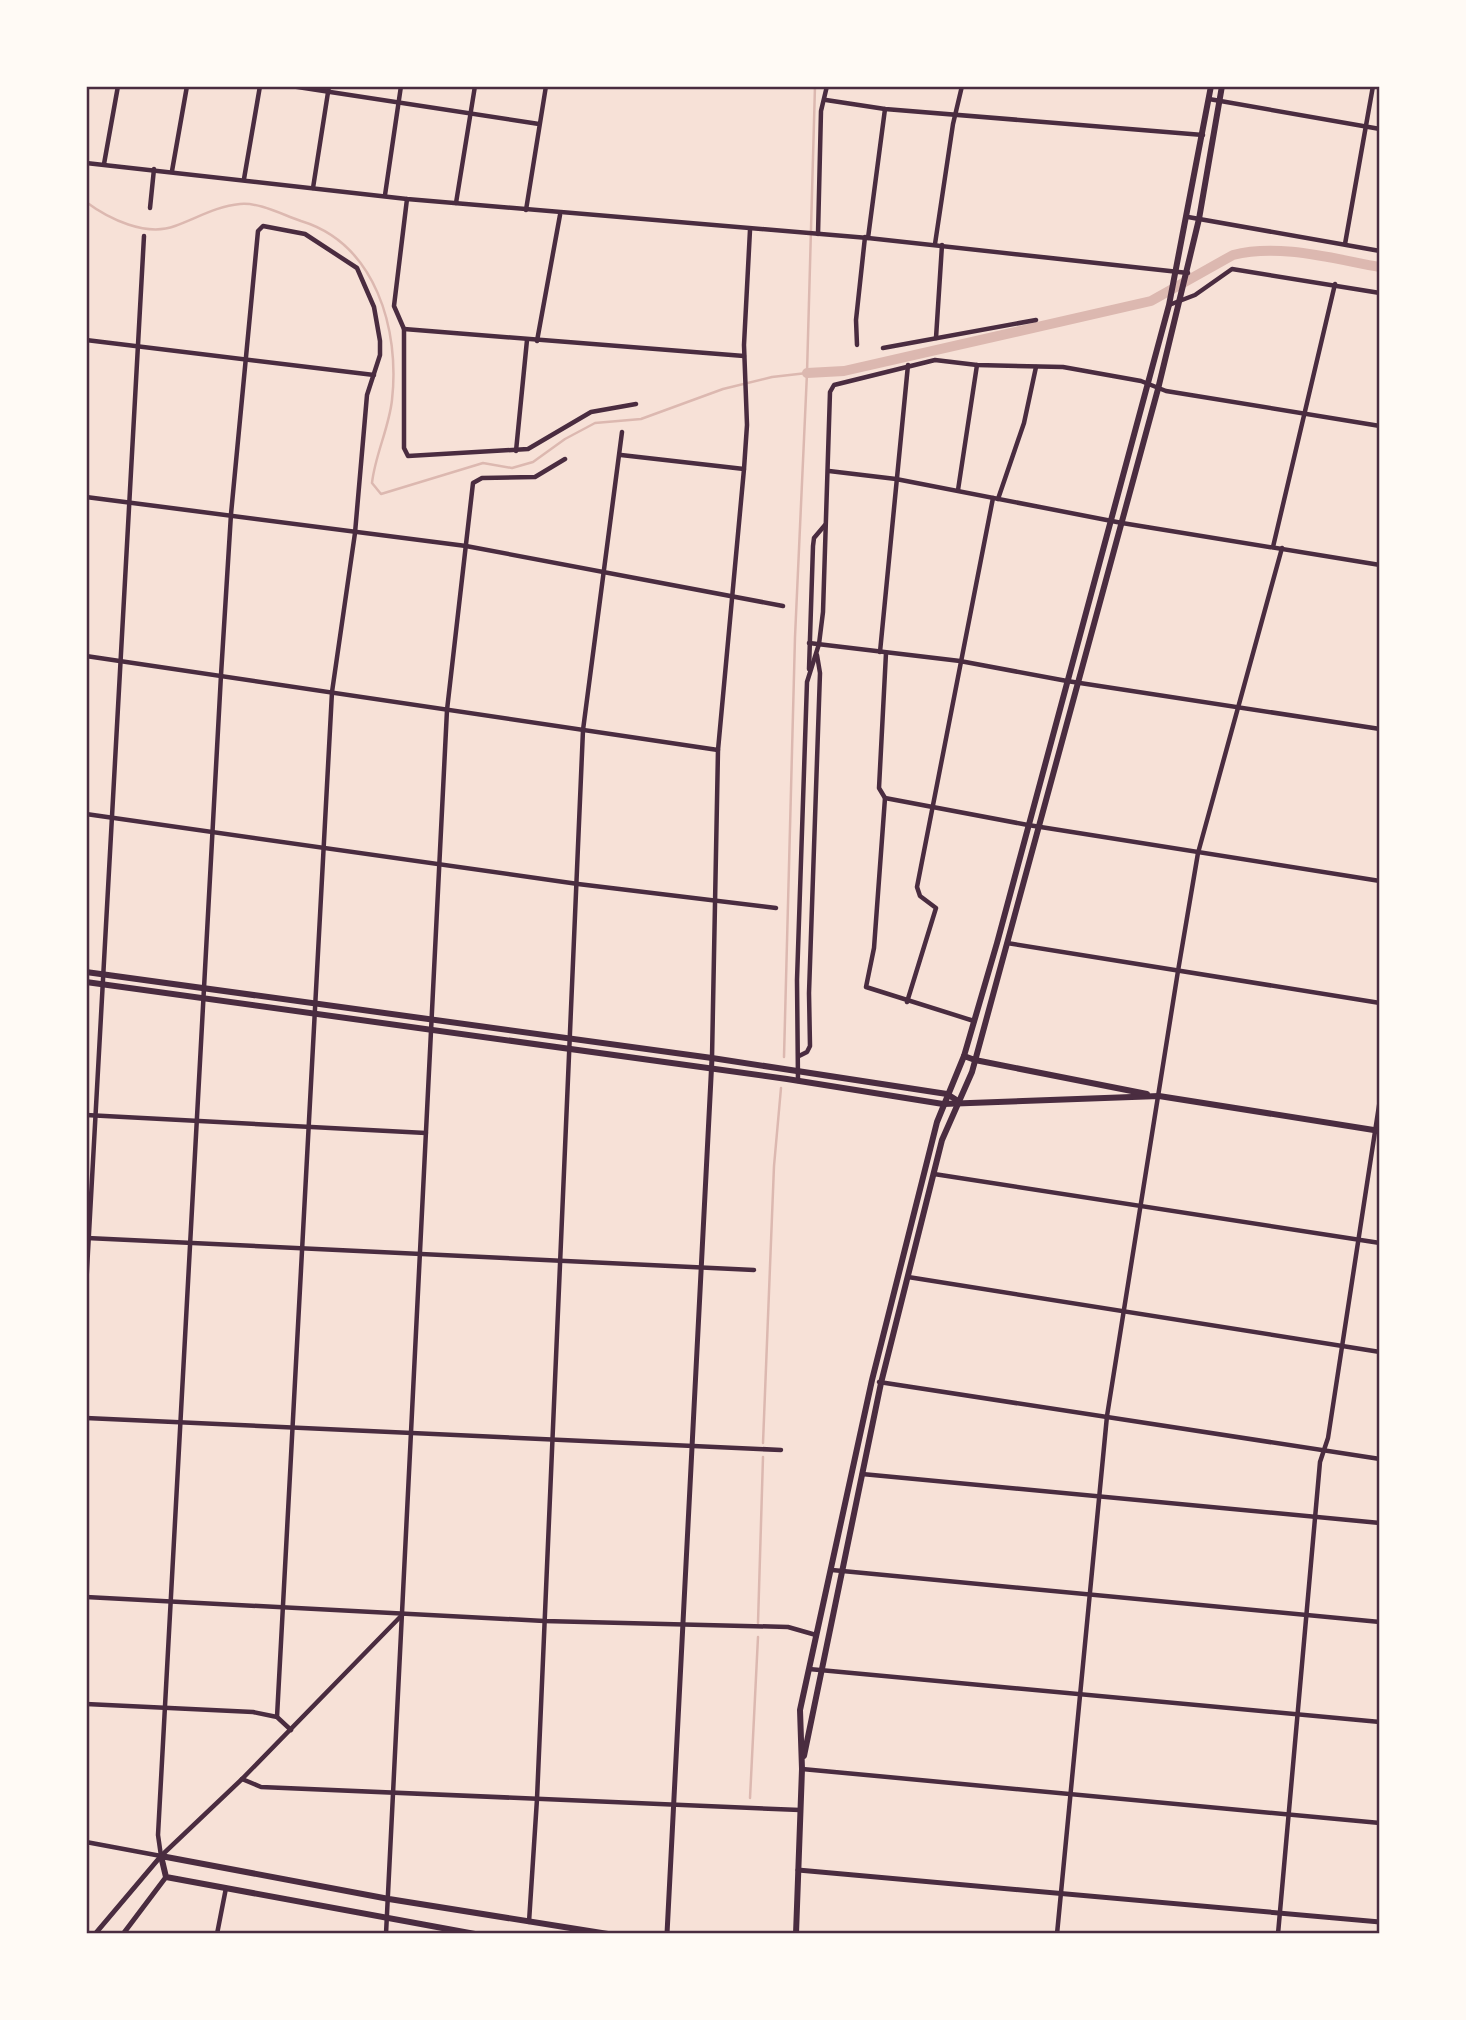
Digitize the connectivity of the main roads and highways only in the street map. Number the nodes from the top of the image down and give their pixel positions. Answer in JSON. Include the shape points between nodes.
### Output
{"nodes":[{"id":1,"x":1211,"y":86,"type":"edge"},
{"id":2,"x":1222,"y":86,"type":"edge"},
{"id":3,"x":86,"y":972,"type":"edge"},
{"id":4,"x":86,"y":982,"type":"edge"},
{"id":5,"x":964,"y":1056,"type":"junction"},
{"id":6,"x":975,"y":1060,"type":"junction"},
{"id":7,"x":947,"y":1094,"type":"junction"},
{"id":8,"x":1159,"y":1096,"type":"junction"},
{"id":9,"x":958,"y":1101,"type":"junction"},
{"id":10,"x":943,"y":1104,"type":"junction"},
{"id":11,"x":1378,"y":1130,"type":"edge"},
{"id":12,"x":802,"y":1769,"type":"junction"},
{"id":13,"x":475,"y":1934,"type":"edge"},
{"id":14,"x":608,"y":1934,"type":"edge"},
{"id":15,"x":796,"y":1934,"type":"edge"}],
"edges":[{"from":1,"to":5,"type":"main road","via":[[1169,305]]},
{"from":2,"to":6,"type":"main road","via":[[1188,273]]},
{"from":3,"to":7,"type":"main road"},
{"from":4,"to":10,"type":"main road"},
{"from":5,"to":6,"type":"main road"},
{"from":5,"to":7,"type":"main road"},
{"from":6,"to":8,"type":"main road"},
{"from":6,"to":9,"type":"main road"},
{"from":7,"to":9,"type":"main road"},
{"from":7,"to":10,"type":"main road"},
{"from":8,"to":9,"type":"main road"},
{"from":8,"to":11,"type":"main road"},
{"from":9,"to":10,"type":"main road"},
{"from":9,"to":12,"type":"main road","via":[[942,1140],[881,1383]]},
{"from":10,"to":12,"type":"main road","via":[[872,1380],[800,1710]]},
{"from":12,"to":15,"type":"main road"},
{"from":13,"to":14,"type":"main road","via":[[166,1877],[162,1856]]}]}
